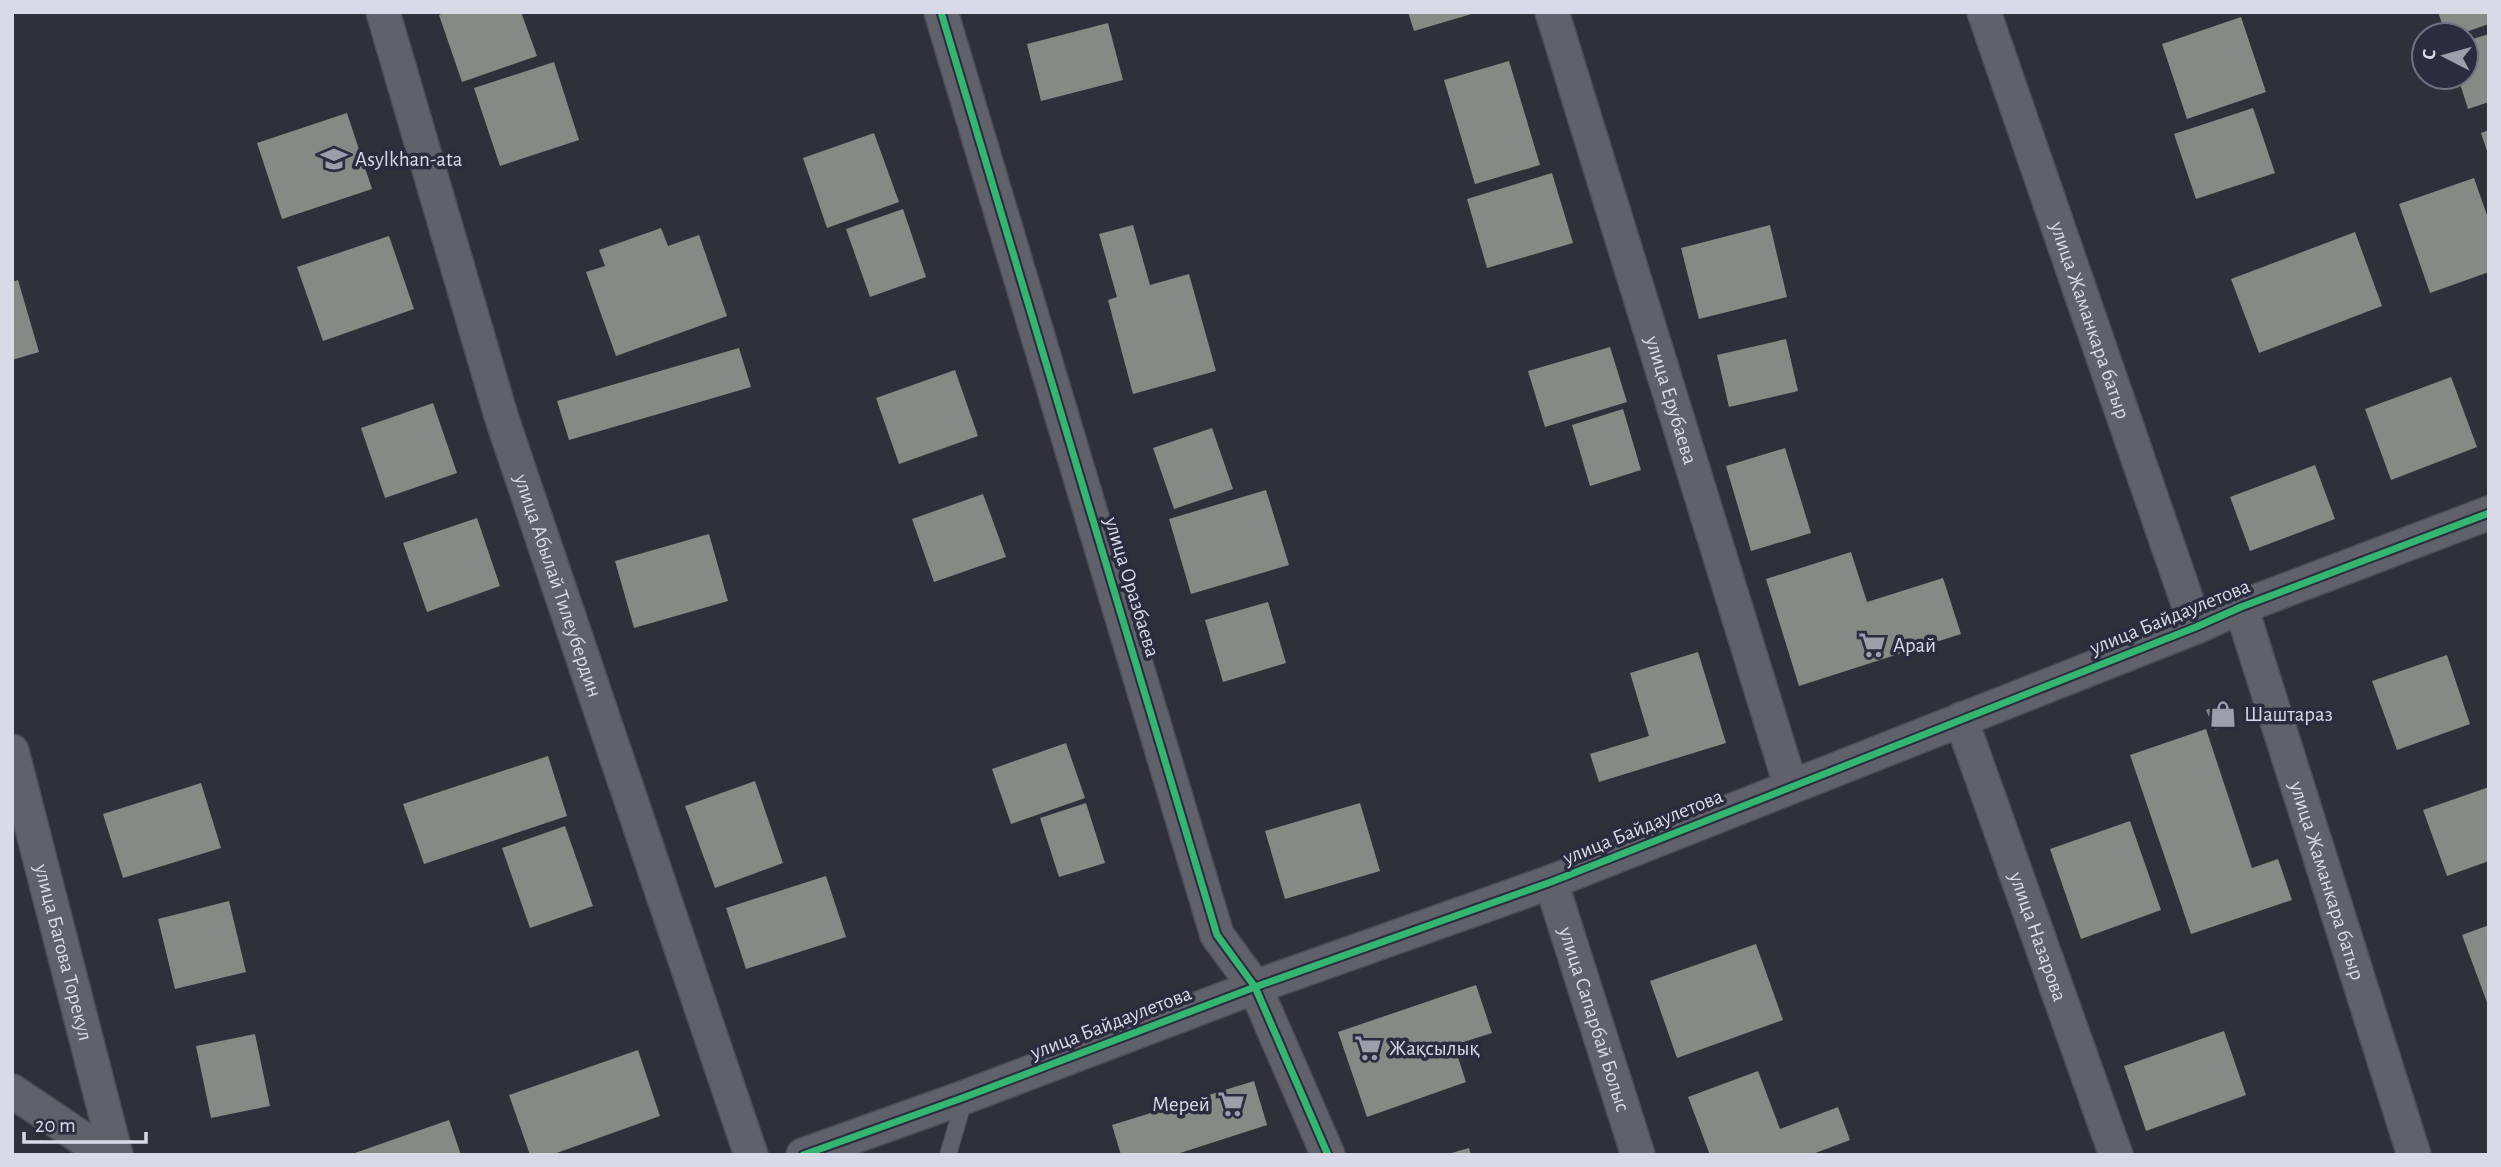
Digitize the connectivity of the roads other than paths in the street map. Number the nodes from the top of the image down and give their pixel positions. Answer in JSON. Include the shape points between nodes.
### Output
{"nodes":[{"id":1,"x":383,"y":12,"type":"edge"},
{"id":2,"x":942,"y":12,"type":"edge"},
{"id":3,"x":1552,"y":12,"type":"edge"},
{"id":4,"x":1984,"y":12,"type":"edge"},
{"id":5,"x":2489,"y":513,"type":"edge"},
{"id":6,"x":2241,"y":607,"type":"junction"},
{"id":7,"x":2196,"y":627,"type":"junction"},
{"id":8,"x":1961,"y":719,"type":"junction"},
{"id":9,"x":12,"y":751,"type":"edge"},
{"id":10,"x":1791,"y":787,"type":"junction"},
{"id":11,"x":1551,"y":882,"type":"junction"},
{"id":12,"x":1255,"y":987,"type":"junction"},
{"id":13,"x":12,"y":1091,"type":"edge"},
{"id":14,"x":965,"y":1097,"type":"junction"},
{"id":15,"x":107,"y":1155,"type":"edge"},
{"id":16,"x":116,"y":1155,"type":"edge"},
{"id":17,"x":751,"y":1155,"type":"edge"},
{"id":18,"x":803,"y":1155,"type":"edge"},
{"id":19,"x":948,"y":1155,"type":"edge"},
{"id":20,"x":1328,"y":1155,"type":"edge"},
{"id":21,"x":1638,"y":1155,"type":"edge"},
{"id":22,"x":2116,"y":1155,"type":"edge"},
{"id":23,"x":2414,"y":1155,"type":"edge"}],
"edges":[{"from":1,"to":17,"type":"street","name":"улица Абылай Тилеубердин","via":[[502,419]]},
{"from":2,"to":12,"type":"street","name":"улица Оразбаева","via":[[1217,935]]},
{"from":3,"to":10,"type":"street","name":"улица Ерубаева"},
{"from":4,"to":7,"type":"street","name":"улица Жаманкара батыр"},
{"from":5,"to":6,"type":"street","name":"улица Байдаулетова"},
{"from":6,"to":7,"type":"street","name":"улица Байдаулетова"},
{"from":6,"to":23,"type":"street","name":"улица Жаманкара батыр"},
{"from":7,"to":8,"type":"street","name":"улица Байдаулетова"},
{"from":8,"to":10,"type":"street","name":"улица Байдаулетова"},
{"from":8,"to":22,"type":"street","name":"улица Назарова"},
{"from":9,"to":16,"type":"street","name":"улица Багова Торекул"},
{"from":10,"to":11,"type":"street","name":"улица Байдаулетова"},
{"from":11,"to":12,"type":"street","name":"улица Байдаулетова"},
{"from":11,"to":21,"type":"street","name":"улица Cапарбай Болыс"},
{"from":12,"to":14,"type":"street","name":"улица Байдаулетова"},
{"from":12,"to":20,"type":"street","name":"улица Оразбаева"},
{"from":13,"to":15,"type":"street"},
{"from":14,"to":18,"type":"street","name":"улица Байдаулетова"},
{"from":14,"to":19,"type":"lane"}]}
